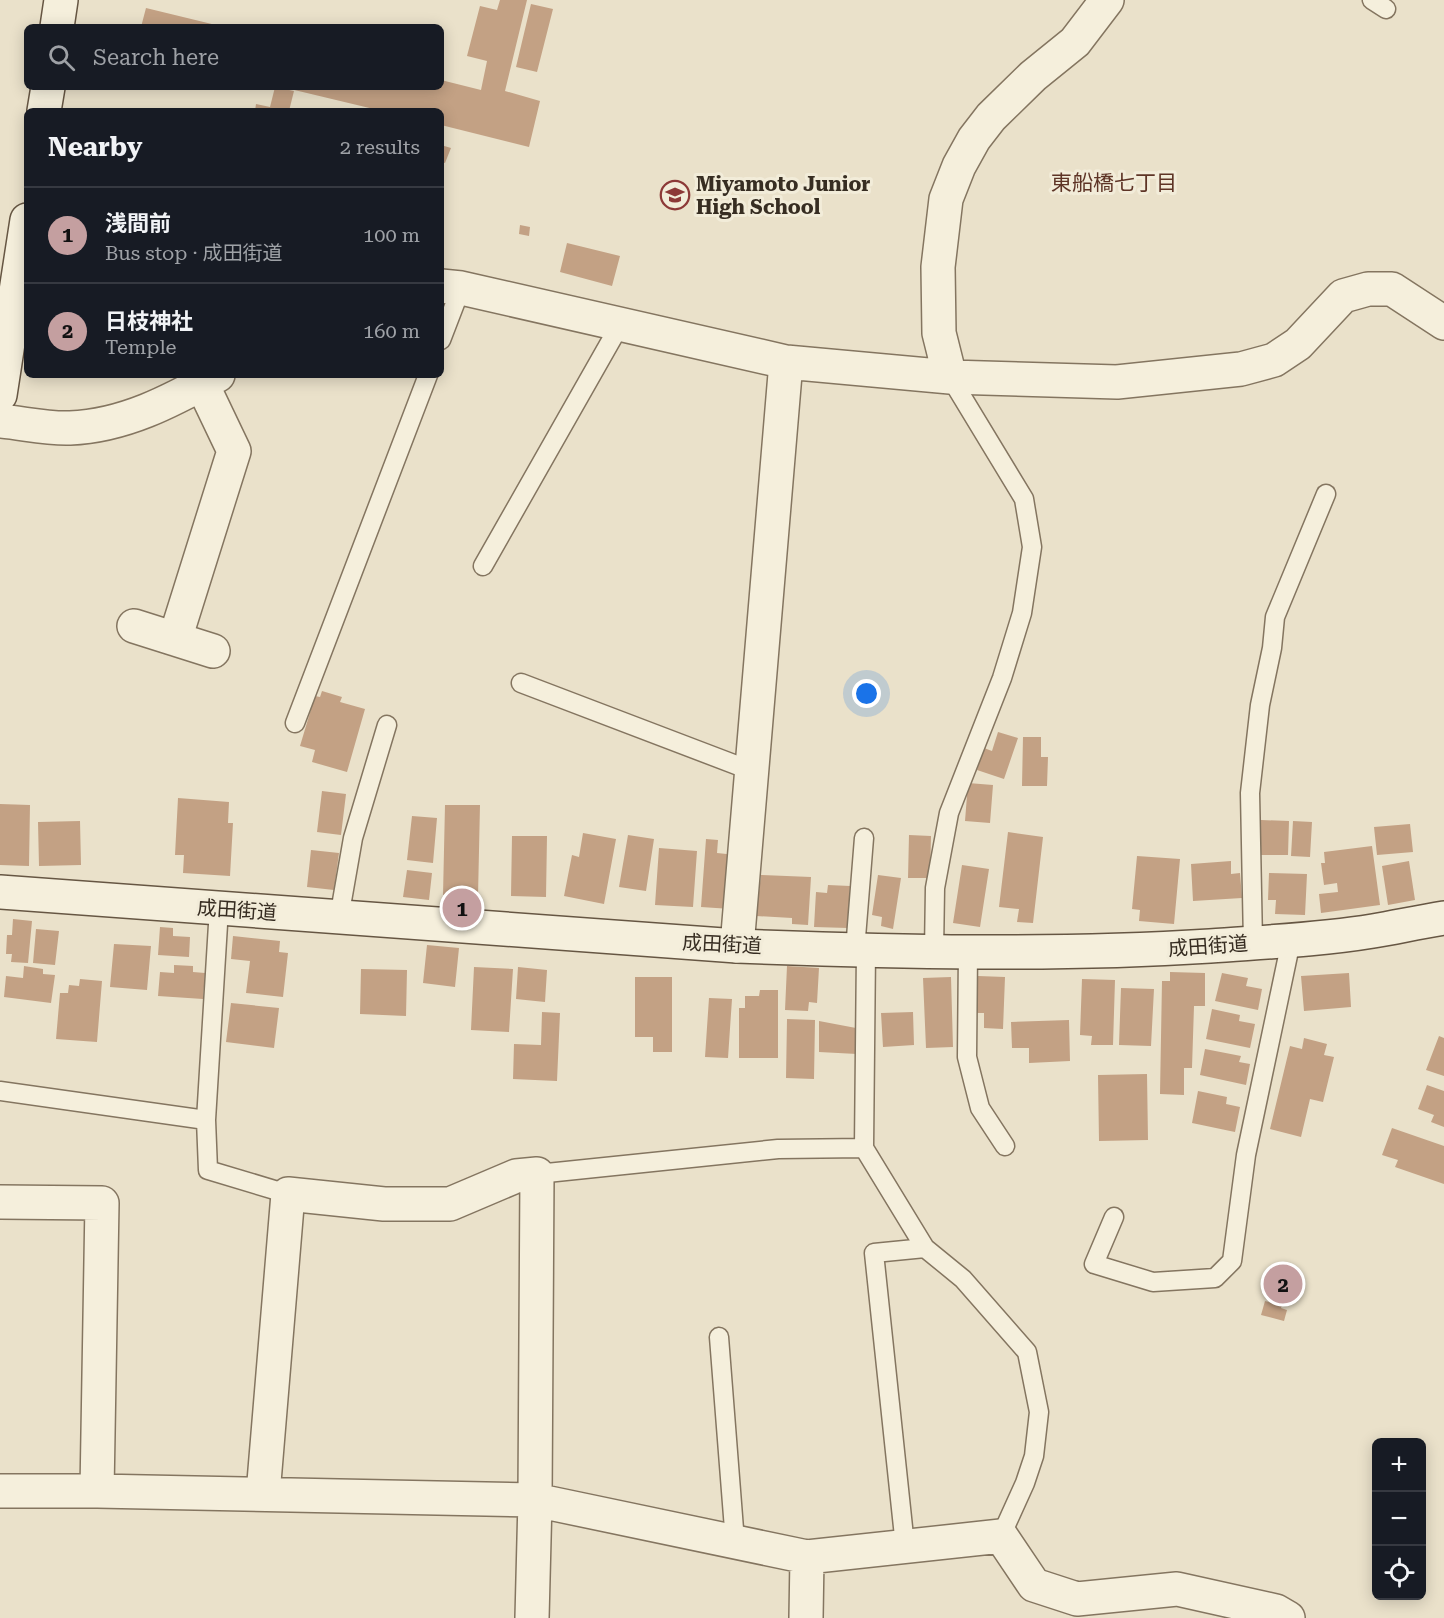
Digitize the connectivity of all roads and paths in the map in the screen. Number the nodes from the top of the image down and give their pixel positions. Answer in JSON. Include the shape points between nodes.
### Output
{"nodes":[{"id":1,"x":61,"y":0,"type":"edge"},
{"id":2,"x":1107,"y":0,"type":"edge"},
{"id":3,"x":57,"y":24,"type":"edge"},
{"id":4,"x":48,"y":90,"type":"edge"},
{"id":5,"x":44,"y":108,"type":"edge"},
{"id":6,"x":24,"y":239,"type":"edge"},
{"id":7,"x":451,"y":287,"type":"edge"},
{"id":8,"x":621,"y":323,"type":"junction"},
{"id":9,"x":1444,"y":323,"type":"edge"},
{"id":10,"x":444,"y":324,"type":"edge"},
{"id":11,"x":786,"y":362,"type":"junction"},
{"id":12,"x":950,"y":376,"type":"junction"},
{"id":13,"x":427,"y":378,"type":"edge"},
{"id":14,"x":210,"y":379,"type":"edge"},
{"id":15,"x":0,"y":395,"type":"edge"},
{"id":16,"x":0,"y":421,"type":"edge"},
{"id":17,"x":1326,"y":494,"type":"dead end"},
{"id":18,"x":483,"y":566,"type":"dead end"},
{"id":19,"x":134,"y":626,"type":"dead end"},
{"id":20,"x":175,"y":639,"type":"junction"},
{"id":21,"x":213,"y":651,"type":"dead end"},
{"id":22,"x":521,"y":683,"type":"dead end"},
{"id":23,"x":295,"y":723,"type":"dead end"},
{"id":24,"x":387,"y":725,"type":"dead end"},
{"id":25,"x":752,"y":771,"type":"junction"},
{"id":26,"x":864,"y":838,"type":"dead end"},
{"id":27,"x":1,"y":897,"type":"edge"},
{"id":28,"x":219,"y":908,"type":"junction"},
{"id":29,"x":339,"y":918,"type":"junction"},
{"id":30,"x":1444,"y":918,"type":"edge"},
{"id":31,"x":1291,"y":941,"type":"junction"},
{"id":32,"x":1253,"y":943,"type":"junction"},
{"id":33,"x":737,"y":946,"type":"junction"},
{"id":34,"x":861,"y":950,"type":"junction"},
{"id":35,"x":934,"y":951,"type":"junction"},
{"id":36,"x":968,"y":951,"type":"junction"},
{"id":37,"x":0,"y":1091,"type":"edge"},
{"id":38,"x":206,"y":1120,"type":"junction"},
{"id":39,"x":1005,"y":1146,"type":"dead end"},
{"id":40,"x":864,"y":1149,"type":"junction"},
{"id":41,"x":537,"y":1174,"type":"junction"},
{"id":42,"x":288,"y":1194,"type":"junction"},
{"id":43,"x":0,"y":1202,"type":"edge"},
{"id":44,"x":1114,"y":1217,"type":"dead end"},
{"id":45,"x":925,"y":1248,"type":"junction"},
{"id":46,"x":719,"y":1337,"type":"dead end"},
{"id":47,"x":0,"y":1491,"type":"edge"},
{"id":48,"x":97,"y":1491,"type":"junction"},
{"id":49,"x":263,"y":1494,"type":"junction"},
{"id":50,"x":535,"y":1500,"type":"junction"},
{"id":51,"x":1001,"y":1536,"type":"junction"},
{"id":52,"x":735,"y":1542,"type":"junction"},
{"id":53,"x":905,"y":1546,"type":"junction"},
{"id":54,"x":807,"y":1557,"type":"junction"},
{"id":55,"x":532,"y":1618,"type":"edge"},
{"id":56,"x":806,"y":1618,"type":"edge"},
{"id":57,"x":1288,"y":1618,"type":"edge"}],
"edges":[{"from":1,"to":3,"type":"street"},
{"from":2,"to":12,"type":"street","via":[[1075,42],[991,117],[959,166],[946,199],[938,267],[939,333]]},
{"from":4,"to":5,"type":"street"},
{"from":6,"to":15,"type":"street"},
{"from":7,"to":8,"type":"street"},
{"from":7,"to":10,"type":"lane"},
{"from":8,"to":11,"type":"street"},
{"from":8,"to":18,"type":"lane"},
{"from":9,"to":12,"type":"street","via":[[1392,289],[1368,289],[1343,296],[1298,344],[1274,360],[1241,369],[1117,382]]},
{"from":11,"to":12,"type":"street"},
{"from":11,"to":25,"type":"street"},
{"from":12,"to":35,"type":"lane","via":[[1024,499],[1032,547],[1022,613],[949,813],[935,888]]},
{"from":13,"to":23,"type":"lane"},
{"from":14,"to":16,"type":"street","via":[[141,414],[103,425],[68,429]]},
{"from":14,"to":20,"type":"street","via":[[234,451]]},
{"from":17,"to":32,"type":"lane","via":[[1275,617],[1260,705],[1250,793]]},
{"from":19,"to":20,"type":"street"},
{"from":20,"to":21,"type":"street"},
{"from":22,"to":25,"type":"lane"},
{"from":24,"to":29,"type":"lane","via":[[353,838]]},
{"from":25,"to":33,"type":"street"},
{"from":26,"to":34,"type":"lane"},
{"from":27,"to":28,"type":"street","name":"成田街道"},
{"from":28,"to":29,"type":"street","name":"成田街道"},
{"from":28,"to":38,"type":"lane"},
{"from":29,"to":33,"type":"street","name":"成田街道"},
{"from":30,"to":31,"type":"street","name":"成田街道"},
{"from":31,"to":32,"type":"street","name":"成田街道"},
{"from":31,"to":44,"type":"lane","via":[[1246,1155],[1232,1261],[1215,1278],[1153,1282],[1094,1264]]},
{"from":32,"to":36,"type":"street","name":"成田街道","via":[[1134,951]]},
{"from":33,"to":34,"type":"street","name":"成田街道"},
{"from":34,"to":35,"type":"street","name":"成田街道"},
{"from":34,"to":40,"type":"lane"},
{"from":35,"to":36,"type":"street","name":"成田街道"},
{"from":36,"to":39,"type":"lane","via":[[967,1057],[980,1108]]},
{"from":37,"to":38,"type":"lane"},
{"from":38,"to":42,"type":"lane","via":[[207,1170]]},
{"from":40,"to":41,"type":"lane","via":[[778,1149]]},
{"from":40,"to":45,"type":"lane"},
{"from":41,"to":42,"type":"street","via":[[516,1176],[450,1204],[384,1204]]},
{"from":41,"to":50,"type":"street"},
{"from":42,"to":49,"type":"street"},
{"from":43,"to":48,"type":"street","via":[[102,1203]]},
{"from":45,"to":51,"type":"lane","via":[[963,1279],[1027,1352],[1039,1412],[1034,1456]]},
{"from":45,"to":53,"type":"lane","via":[[874,1253]]},
{"from":46,"to":52,"type":"lane"},
{"from":47,"to":48,"type":"street"},
{"from":48,"to":49,"type":"street"},
{"from":49,"to":50,"type":"street"},
{"from":50,"to":52,"type":"street"},
{"from":50,"to":55,"type":"street"},
{"from":51,"to":53,"type":"street"},
{"from":51,"to":57,"type":"street","via":[[1034,1585],[1077,1599],[1177,1589],[1276,1611]]},
{"from":52,"to":54,"type":"street"},
{"from":53,"to":54,"type":"street"},
{"from":54,"to":56,"type":"street"}]}
